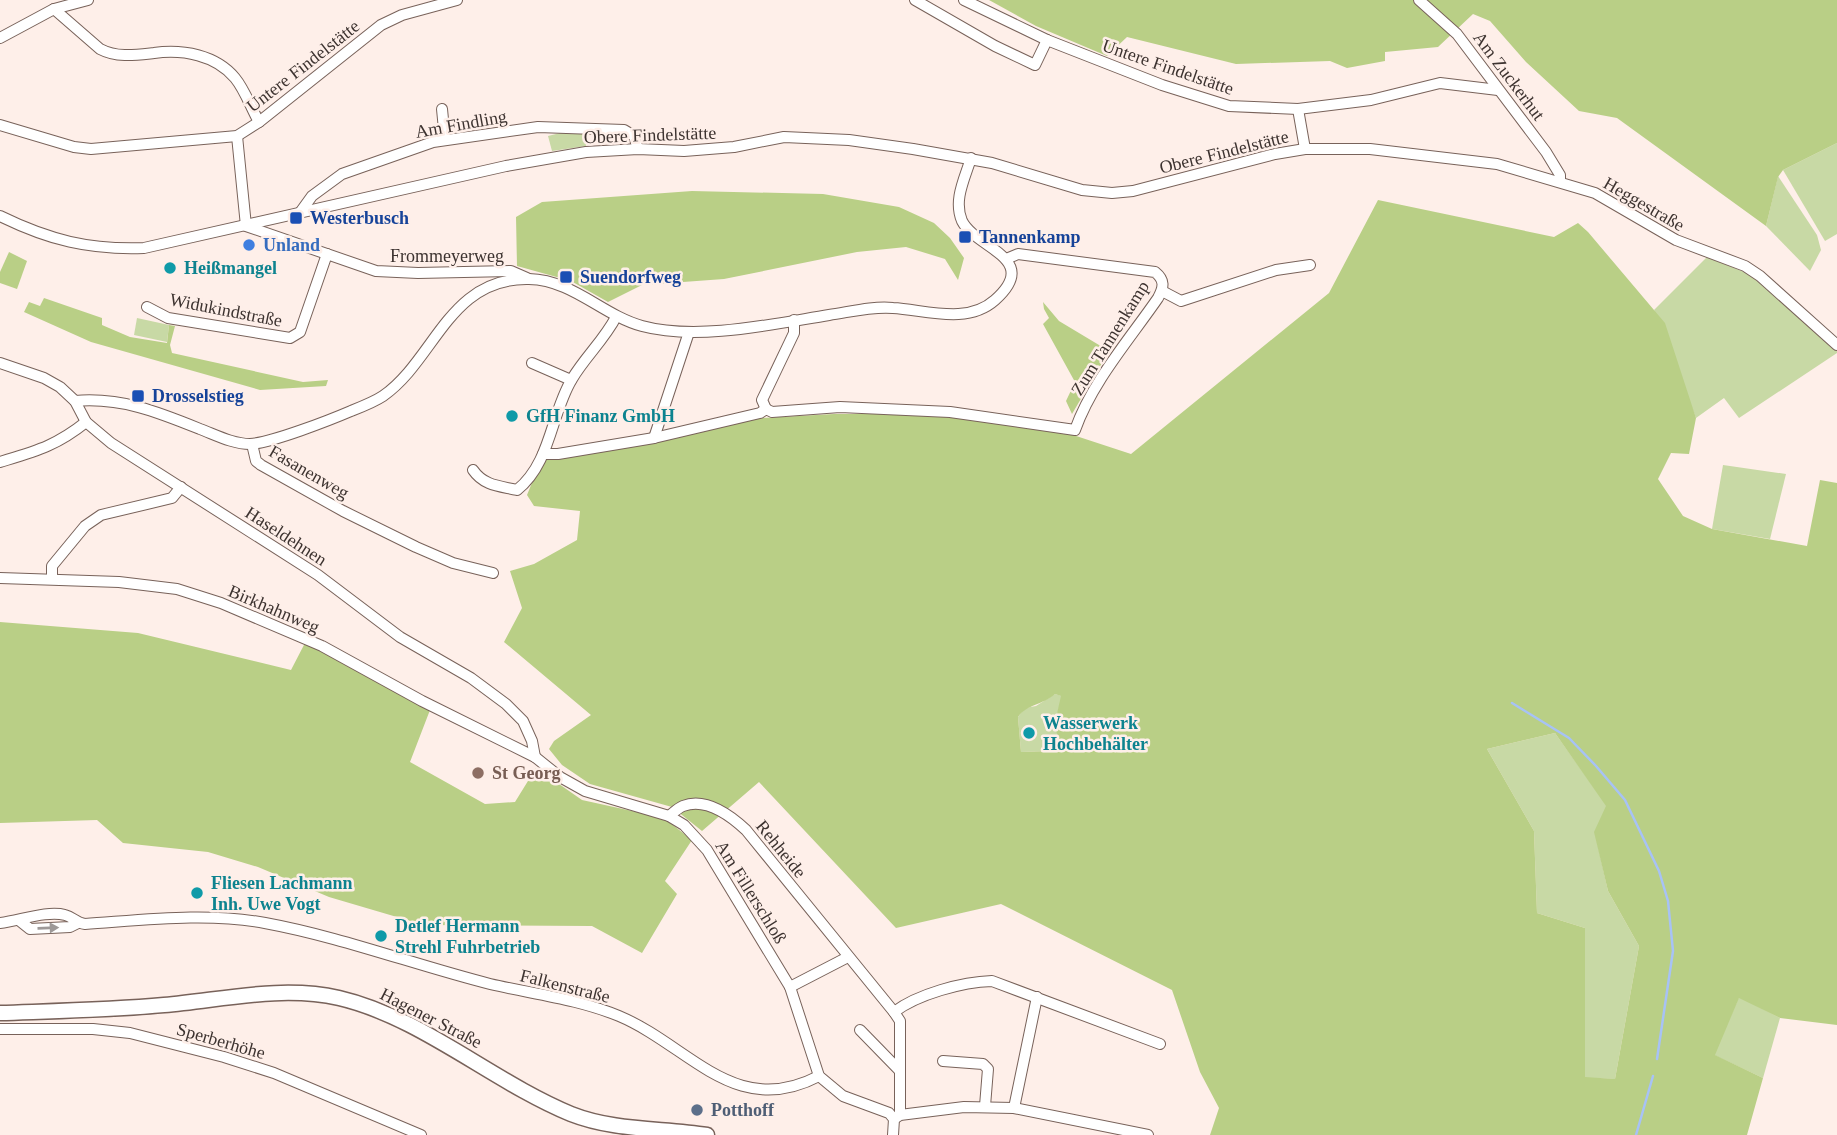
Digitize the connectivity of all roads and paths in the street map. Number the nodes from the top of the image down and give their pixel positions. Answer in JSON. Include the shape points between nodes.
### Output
{"nodes":[{"id":1,"x":88,"y":0,"type":"edge"},
{"id":2,"x":457,"y":0,"type":"edge"},
{"id":3,"x":915,"y":0,"type":"edge"},
{"id":4,"x":964,"y":0,"type":"edge"},
{"id":5,"x":1419,"y":0,"type":"edge"},
{"id":6,"x":435,"y":3,"type":"edge"},
{"id":7,"x":54,"y":9,"type":"junction"},
{"id":8,"x":0,"y":38,"type":"edge"},
{"id":9,"x":1047,"y":40,"type":"junction"},
{"id":10,"x":1498,"y":90,"type":"junction"},
{"id":11,"x":1298,"y":108,"type":"junction"},
{"id":12,"x":442,"y":110,"type":"dead end"},
{"id":13,"x":258,"y":122,"type":"junction"},
{"id":14,"x":0,"y":125,"type":"edge"},
{"id":15,"x":237,"y":136,"type":"junction"},
{"id":16,"x":445,"y":140,"type":"junction"},
{"id":17,"x":638,"y":149,"type":"junction"},
{"id":18,"x":1305,"y":149,"type":"junction"},
{"id":19,"x":1405,"y":153,"type":"joint"},
{"id":20,"x":971,"y":158,"type":"junction"},
{"id":21,"x":1560,"y":181,"type":"junction"},
{"id":22,"x":299,"y":214,"type":"junction"},
{"id":23,"x":0,"y":216,"type":"edge"},
{"id":24,"x":246,"y":226,"type":"junction"},
{"id":25,"x":327,"y":254,"type":"junction"},
{"id":26,"x":1006,"y":259,"type":"junction"},
{"id":27,"x":1310,"y":265,"type":"dead end"},
{"id":28,"x":528,"y":279,"type":"junction"},
{"id":29,"x":1162,"y":292,"type":"junction"},
{"id":30,"x":147,"y":307,"type":"dead end"},
{"id":31,"x":616,"y":317,"type":"junction"},
{"id":32,"x":794,"y":320,"type":"junction"},
{"id":33,"x":689,"y":332,"type":"junction"},
{"id":34,"x":1837,"y":345,"type":"edge"},
{"id":35,"x":532,"y":363,"type":"dead end"},
{"id":36,"x":1,"y":365,"type":"edge"},
{"id":37,"x":571,"y":380,"type":"junction"},
{"id":38,"x":75,"y":401,"type":"junction"},
{"id":39,"x":766,"y":409,"type":"junction"},
{"id":40,"x":86,"y":422,"type":"junction"},
{"id":41,"x":654,"y":438,"type":"junction"},
{"id":42,"x":252,"y":444,"type":"junction"},
{"id":43,"x":543,"y":454,"type":"junction"},
{"id":44,"x":0,"y":462,"type":"edge"},
{"id":45,"x":473,"y":470,"type":"dead end"},
{"id":46,"x":181,"y":487,"type":"junction"},
{"id":47,"x":493,"y":573,"type":"dead end"},
{"id":48,"x":0,"y":578,"type":"edge"},
{"id":49,"x":52,"y":579,"type":"junction"},
{"id":50,"x":513,"y":747,"type":"joint"},
{"id":51,"x":535,"y":757,"type":"junction"},
{"id":52,"x":669,"y":816,"type":"junction"},
{"id":53,"x":0,"y":923,"type":"edge"},
{"id":54,"x":848,"y":957,"type":"junction"},
{"id":55,"x":790,"y":987,"type":"junction"},
{"id":56,"x":1037,"y":997,"type":"junction"},
{"id":57,"x":894,"y":1012,"type":"junction"},
{"id":58,"x":0,"y":1013,"type":"edge"},
{"id":59,"x":0,"y":1029,"type":"edge"},
{"id":60,"x":860,"y":1030,"type":"dead end"},
{"id":61,"x":1160,"y":1044,"type":"dead end"},
{"id":62,"x":943,"y":1061,"type":"dead end"},
{"id":63,"x":900,"y":1072,"type":"junction"},
{"id":64,"x":819,"y":1076,"type":"junction"},
{"id":65,"x":985,"y":1106,"type":"junction"},
{"id":66,"x":1013,"y":1108,"type":"junction"},
{"id":67,"x":897,"y":1117,"type":"junction"},
{"id":68,"x":421,"y":1135,"type":"edge"},
{"id":69,"x":707,"y":1135,"type":"edge"},
{"id":70,"x":893,"y":1135,"type":"edge"},
{"id":71,"x":1148,"y":1135,"type":"edge"}],
"edges":[{"from":1,"to":7,"type":"street"},
{"from":2,"to":6,"type":"street","name":"Untere Findelstätte"},
{"from":3,"to":9,"type":"street","via":[[1035,65]]},
{"from":4,"to":9,"type":"street","name":"Untere Findelstätte"},
{"from":5,"to":10,"type":"street","name":"Am Zuckerhut","via":[[1457,34]]},
{"from":6,"to":13,"type":"street","name":"Untere Findelstätte","via":[[380,25]]},
{"from":7,"to":8,"type":"street"},
{"from":7,"to":13,"type":"street","via":[[107,53],[187,53],[218,62],[236,78]]},
{"from":9,"to":11,"type":"street","name":"Untere Findelstätte","via":[[1229,106]]},
{"from":10,"to":11,"type":"street","name":"Untere Findelstätte","via":[[1440,83],[1371,100]]},
{"from":10,"to":21,"type":"street","name":"Am Zuckerhut","via":[[1546,152]]},
{"from":11,"to":18,"type":"street","name":"Obere Findelstätte"},
{"from":12,"to":16,"type":"street"},
{"from":13,"to":15,"type":"street","name":"Untere Findelstätte"},
{"from":14,"to":15,"type":"street","name":"Untere Findelstätte","via":[[91,149]]},
{"from":15,"to":24,"type":"street"},
{"from":16,"to":17,"type":"street","name":"Am Findling","via":[[538,127],[624,130],[634,136]]},
{"from":16,"to":22,"type":"street","name":"Am Findling","via":[[342,174],[312,196]]},
{"from":17,"to":20,"type":"street","name":"Obere Findelstätte","via":[[734,148],[784,137],[813,137]]},
{"from":17,"to":22,"type":"street","name":"Obere Findelstätte","via":[[586,152],[506,166]]},
{"from":18,"to":19,"type":"street","name":"Obere Findelstätte"},
{"from":18,"to":20,"type":"street","name":"Obere Findelstätte","via":[[1112,193],[1082,190]]},
{"from":19,"to":21,"type":"street","name":"Heggestraße","via":[[1497,164]]},
{"from":20,"to":26,"type":"street","via":[[960,191],[962,220],[970,232]]},
{"from":21,"to":34,"type":"street","name":"Heggestraße","via":[[1595,193],[1690,247],[1745,266]]},
{"from":22,"to":24,"type":"street","name":"Obere Findelstätte"},
{"from":23,"to":24,"type":"street","name":"Obere Findelstätte","via":[[70,243],[108,250],[144,248]]},
{"from":24,"to":25,"type":"street","name":"Frommeyerweg"},
{"from":25,"to":28,"type":"street","name":"Frommeyerweg","via":[[376,271],[511,271]]},
{"from":25,"to":30,"type":"street","name":"Widukindstraße","via":[[300,332],[290,338],[168,318]]},
{"from":26,"to":29,"type":"street","name":"Zum Tannenkamp","via":[[1018,254],[1154,272],[1161,277]]},
{"from":26,"to":32,"type":"street","via":[[1010,278],[994,301],[981,310],[947,314],[883,307]]},
{"from":27,"to":29,"type":"street","via":[[1276,270],[1181,301]]},
{"from":28,"to":31,"type":"street","via":[[571,289]]},
{"from":28,"to":42,"type":"street","via":[[506,281],[481,291],[457,308],[383,396]]},
{"from":29,"to":39,"type":"street","name":"Zum Tannenkamp","via":[[1107,370],[1075,430],[950,412]]},
{"from":31,"to":33,"type":"street"},
{"from":31,"to":37,"type":"street"},
{"from":32,"to":33,"type":"street"},
{"from":32,"to":39,"type":"street","via":[[794,333],[762,400]]},
{"from":33,"to":41,"type":"street"},
{"from":35,"to":37,"type":"street"},
{"from":36,"to":38,"type":"street","name":"Haseldehnen","via":[[44,378]]},
{"from":37,"to":43,"type":"street"},
{"from":38,"to":40,"type":"street","name":"Haseldehnen"},
{"from":38,"to":42,"type":"street","name":"Fasanenweg","via":[[100,399],[134,405],[228,440]]},
{"from":39,"to":41,"type":"street","name":"Zum Tannenkamp"},
{"from":40,"to":44,"type":"street","via":[[64,439]]},
{"from":40,"to":46,"type":"street","name":"Haseldehnen"},
{"from":41,"to":43,"type":"street","name":"Zum Tannenkamp"},
{"from":42,"to":47,"type":"street","name":"Fasanenweg","via":[[261,465],[343,511],[453,563]]},
{"from":43,"to":45,"type":"street","via":[[517,490],[489,484]]},
{"from":46,"to":49,"type":"street","via":[[172,498],[101,516],[85,526],[52,566]]},
{"from":46,"to":51,"type":"street","name":"Haseldehnen","via":[[506,704],[523,721]]},
{"from":48,"to":49,"type":"street","name":"Birkhahnweg"},
{"from":49,"to":50,"type":"street","name":"Birkhahnweg","via":[[177,589],[221,603],[322,646]]},
{"from":50,"to":51,"type":"street","name":"Am Fillerschloß"},
{"from":51,"to":52,"type":"street","name":"Am Fillerschloß","via":[[585,791]]},
{"from":52,"to":54,"type":"street","name":"Rehheide","via":[[685,805],[707,806],[733,818]]},
{"from":52,"to":55,"type":"street","name":"Am Fillerschloß","via":[[706,849]]},
{"from":53,"to":64,"type":"street","name":"Falkenstraße","via":[[26,916],[66,915],[78,923],[218,918],[264,923],[593,1007],[651,1032],[709,1072],[736,1084],[763,1091],[784,1090]]},
{"from":54,"to":55,"type":"street"},
{"from":54,"to":57,"type":"street","name":"Rehheide"},
{"from":55,"to":64,"type":"street","name":"Am Fillerschloß"},
{"from":56,"to":57,"type":"street","via":[[992,981],[979,982],[917,998]]},
{"from":56,"to":61,"type":"street"},
{"from":56,"to":66,"type":"street"},
{"from":57,"to":63,"type":"street","name":"Rehheide","via":[[900,1021]]},
{"from":58,"to":69,"type":"main road","name":"Hagener Straße","via":[[124,1008],[265,994],[337,998],[405,1024],[579,1116],[609,1124]]},
{"from":59,"to":68,"type":"street","name":"Sperberhöhe","via":[[130,1033],[274,1073]]},
{"from":60,"to":63,"type":"street"},
{"from":62,"to":65,"type":"street","via":[[983,1064],[988,1069]]},
{"from":63,"to":67,"type":"street","name":"Rehheide"},
{"from":64,"to":67,"type":"street","via":[[843,1096]]},
{"from":65,"to":66,"type":"street"},
{"from":65,"to":67,"type":"street"},
{"from":66,"to":71,"type":"street"},
{"from":67,"to":70,"type":"street"}]}
